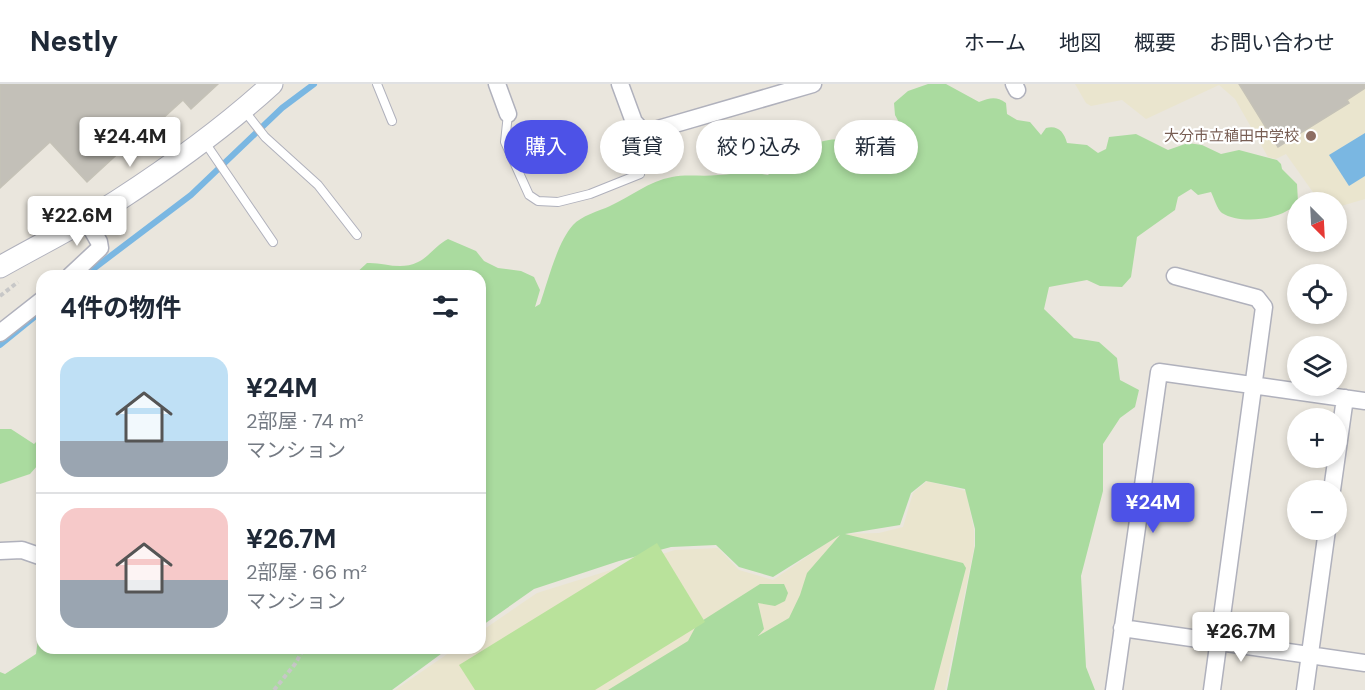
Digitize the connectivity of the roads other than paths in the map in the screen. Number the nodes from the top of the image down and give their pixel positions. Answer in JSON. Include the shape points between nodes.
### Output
{"nodes":[{"id":1,"x":272,"y":84,"type":"edge"},
{"id":2,"x":377,"y":84,"type":"edge"},
{"id":3,"x":497,"y":84,"type":"edge"},
{"id":4,"x":620,"y":84,"type":"edge"},
{"id":5,"x":813,"y":84,"type":"edge"},
{"id":6,"x":243,"y":109,"type":"junction"},
{"id":7,"x":508,"y":114,"type":"joint"},
{"id":8,"x":392,"y":121,"type":"dead end"},
{"id":9,"x":204,"y":140,"type":"junction"},
{"id":10,"x":640,"y":174,"type":"dead end"},
{"id":11,"x":86,"y":219,"type":"junction"},
{"id":12,"x":357,"y":235,"type":"dead end"},
{"id":13,"x":273,"y":242,"type":"dead end"},
{"id":14,"x":0,"y":267,"type":"edge"},
{"id":15,"x":76,"y":270,"type":"edge"},
{"id":16,"x":1175,"y":276,"type":"dead end"},
{"id":17,"x":36,"y":305,"type":"edge"},
{"id":18,"x":0,"y":333,"type":"edge"},
{"id":19,"x":1254,"y":386,"type":"junction"},
{"id":20,"x":1345,"y":398,"type":"junction"},
{"id":21,"x":1365,"y":401,"type":"edge"},
{"id":22,"x":1333,"y":480,"type":"edge"},
{"id":23,"x":1326,"y":540,"type":"edge"},
{"id":24,"x":0,"y":551,"type":"edge"},
{"id":25,"x":36,"y":555,"type":"edge"},
{"id":26,"x":1122,"y":628,"type":"junction"},
{"id":27,"x":1218,"y":642,"type":"junction"},
{"id":28,"x":1309,"y":655,"type":"junction"},
{"id":29,"x":1365,"y":663,"type":"edge"},
{"id":30,"x":1114,"y":690,"type":"edge"},
{"id":31,"x":1212,"y":690,"type":"edge"},
{"id":32,"x":1305,"y":690,"type":"edge"}],
"edges":[{"from":1,"to":6,"type":"street"},
{"from":2,"to":8,"type":"lane"},
{"from":3,"to":7,"type":"street"},
{"from":4,"to":5,"type":"street","via":[[634,122],[644,132]]},
{"from":6,"to":9,"type":"street"},
{"from":6,"to":12,"type":"lane","via":[[265,137],[318,185]]},
{"from":7,"to":10,"type":"lane","via":[[505,142],[529,195],[538,201],[558,202],[590,194]]},
{"from":9,"to":11,"type":"street"},
{"from":9,"to":13,"type":"lane"},
{"from":11,"to":14,"type":"street"},
{"from":11,"to":15,"type":"street","via":[[100,248]]},
{"from":16,"to":19,"type":"street","via":[[1257,298],[1263,303]]},
{"from":17,"to":18,"type":"street"},
{"from":19,"to":20,"type":"street"},
{"from":19,"to":26,"type":"street","via":[[1159,372]]},
{"from":19,"to":27,"type":"street"},
{"from":20,"to":21,"type":"street"},
{"from":20,"to":22,"type":"street"},
{"from":23,"to":28,"type":"street"},
{"from":24,"to":25,"type":"street","via":[[22,550]]},
{"from":26,"to":27,"type":"street"},
{"from":26,"to":30,"type":"street"},
{"from":27,"to":28,"type":"street"},
{"from":27,"to":31,"type":"street"},
{"from":28,"to":29,"type":"street"},
{"from":28,"to":32,"type":"street"}]}
